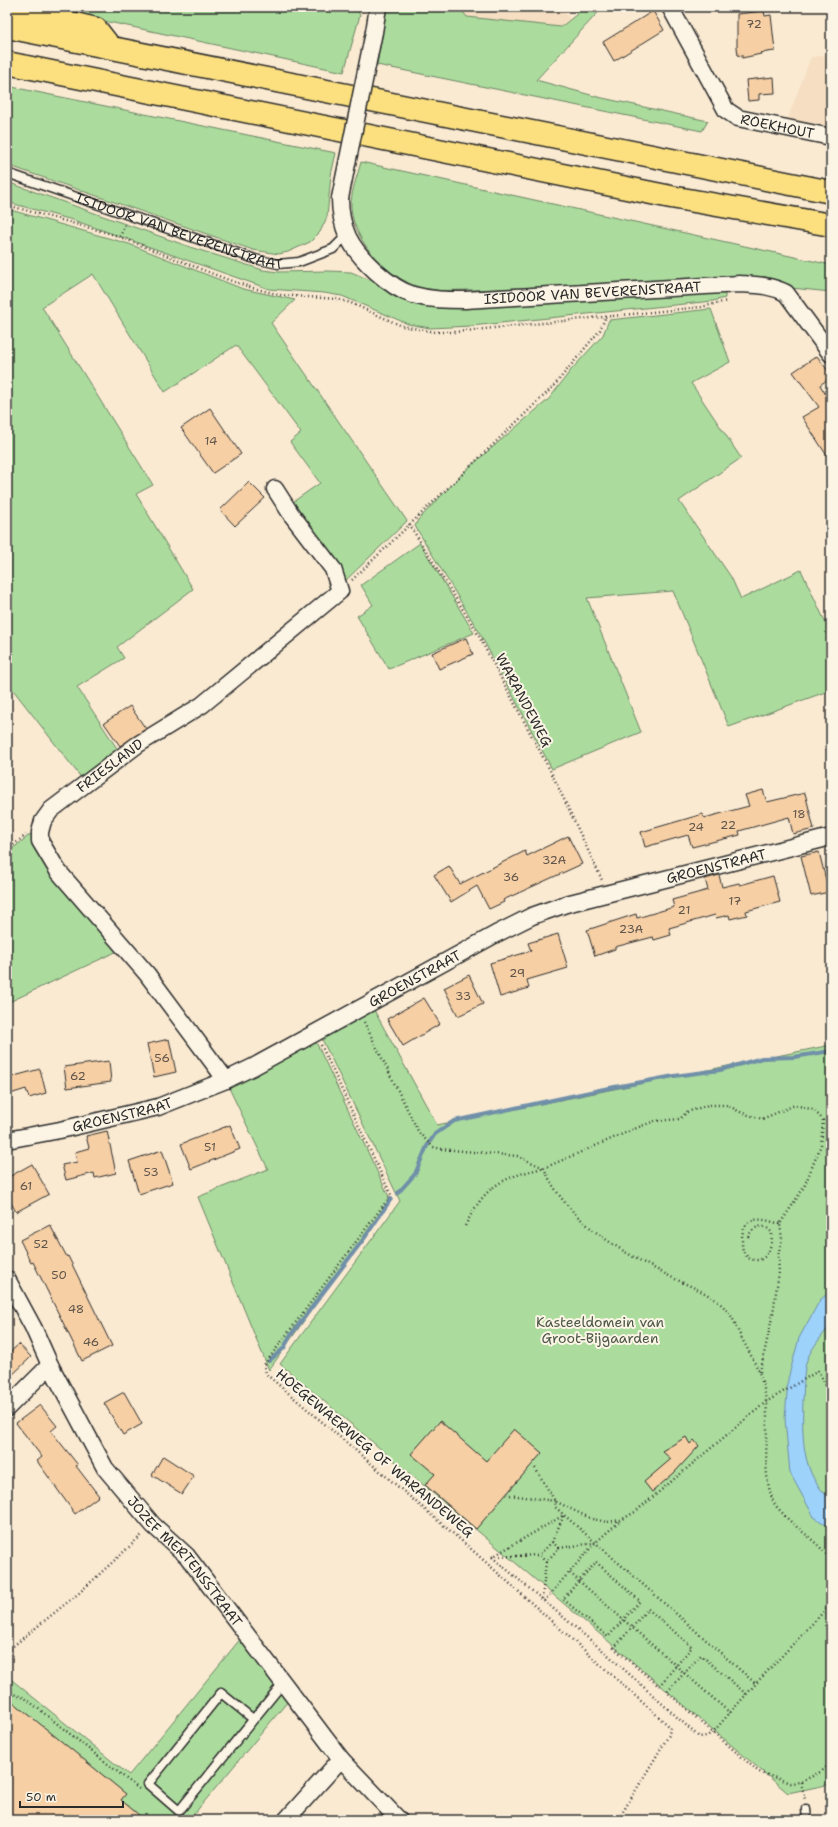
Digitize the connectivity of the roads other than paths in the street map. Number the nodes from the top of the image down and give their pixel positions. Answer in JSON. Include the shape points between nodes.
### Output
{"nodes":[{"id":1,"x":378,"y":7,"type":"edge"},
{"id":2,"x":670,"y":7,"type":"edge"},
{"id":3,"x":7,"y":8,"type":"edge"},
{"id":4,"x":7,"y":27,"type":"edge"},
{"id":5,"x":110,"y":47,"type":"junction"},
{"id":6,"x":7,"y":63,"type":"edge"},
{"id":7,"x":831,"y":138,"type":"edge"},
{"id":8,"x":7,"y":174,"type":"edge"},
{"id":9,"x":831,"y":192,"type":"edge"},
{"id":10,"x":671,"y":197,"type":"junction"},
{"id":11,"x":831,"y":225,"type":"edge"},
{"id":12,"x":347,"y":235,"type":"junction"},
{"id":13,"x":831,"y":237,"type":"edge"},
{"id":14,"x":831,"y":354,"type":"edge"},
{"id":15,"x":275,"y":489,"type":"dead end"},
{"id":16,"x":831,"y":837,"type":"edge"},
{"id":17,"x":226,"y":1080,"type":"junction"},
{"id":18,"x":7,"y":1140,"type":"edge"},
{"id":19,"x":7,"y":1279,"type":"edge"},
{"id":20,"x":50,"y":1365,"type":"junction"},
{"id":21,"x":7,"y":1408,"type":"edge"},
{"id":22,"x":283,"y":1683,"type":"junction"},
{"id":23,"x":253,"y":1719,"type":"junction"},
{"id":24,"x":341,"y":1759,"type":"junction"},
{"id":25,"x":806,"y":1809,"type":"road end"},
{"id":26,"x":286,"y":1820,"type":"edge"},
{"id":27,"x":399,"y":1820,"type":"edge"},
{"id":28,"x":807,"y":1820,"type":"edge"}],
"edges":[{"from":1,"to":12,"type":"street","name":"ISIDOOR VAN BEVERENSTRAAT","bridge":true,"via":[[340,198]]},
{"from":2,"to":7,"type":"street","name":"ROEKHOUT","via":[[726,110],[738,118]]},
{"from":3,"to":5,"type":"highway","via":[[96,29]]},
{"from":4,"to":5,"type":"highway"},
{"from":5,"to":9,"type":"highway"},
{"from":6,"to":10,"type":"highway"},
{"from":8,"to":12,"type":"lane","name":"ISIDOOR VAN BEVERENSTRAAT","via":[[255,259],[278,264],[299,262],[318,256],[333,249]]},
{"from":10,"to":11,"type":"highway"},
{"from":10,"to":13,"type":"highway"},
{"from":12,"to":14,"type":"street","name":"ISIDOOR VAN BEVERENSTRAAT","via":[[366,261],[389,282],[412,294],[435,300],[740,284],[776,288],[786,293]]},
{"from":15,"to":17,"type":"street","name":"FRIESLAND","via":[[333,569],[340,591],[202,705],[137,745],[51,810],[43,821],[40,832],[40,841],[58,871],[148,974]]},
{"from":16,"to":17,"type":"street","name":"GROENSTRAAT","via":[[608,892],[532,916]]},
{"from":17,"to":18,"type":"street","name":"GROENSTRAAT","via":[[158,1107]]},
{"from":19,"to":20,"type":"street","name":"JOZEF MERTENSSTRAAT"},
{"from":20,"to":21,"type":"street"},
{"from":20,"to":22,"type":"street","name":"JOZEF MERTENSSTRAAT","via":[[105,1468],[153,1525],[187,1556]]},
{"from":22,"to":23,"type":"lane"},
{"from":22,"to":24,"type":"street","name":"JOZEF MERTENSSTRAAT"},
{"from":23,"to":23,"type":"lane","via":[[179,1811],[148,1784],[221,1693]]},
{"from":24,"to":26,"type":"street"},
{"from":24,"to":27,"type":"street","name":"JOZEF MERTENSSTRAAT"},
{"from":25,"to":28,"type":"lane"}]}
